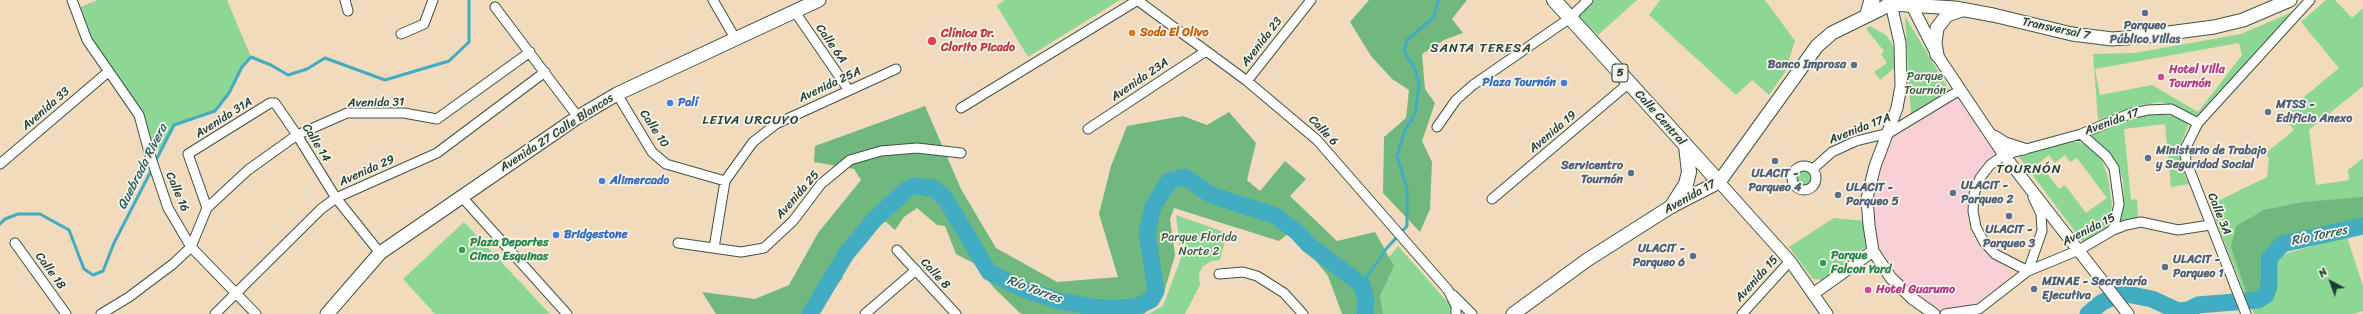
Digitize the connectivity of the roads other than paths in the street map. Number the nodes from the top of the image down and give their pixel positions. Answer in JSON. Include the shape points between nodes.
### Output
{"nodes":[{"id":1,"x":72,"y":0,"type":"edge"},
{"id":2,"x":345,"y":0,"type":"edge"},
{"id":3,"x":433,"y":0,"type":"edge"},
{"id":4,"x":713,"y":0,"type":"edge"},
{"id":5,"x":819,"y":0,"type":"edge"},
{"id":6,"x":1137,"y":0,"type":"edge"},
{"id":7,"x":1311,"y":0,"type":"edge"},
{"id":8,"x":1554,"y":0,"type":"edge"},
{"id":9,"x":1588,"y":0,"type":"edge"},
{"id":10,"x":1872,"y":0,"type":"edge"},
{"id":11,"x":2290,"y":0,"type":"edge"},
{"id":12,"x":2310,"y":0,"type":"edge"},
{"id":13,"x":1890,"y":2,"type":"edge"},
{"id":14,"x":1910,"y":2,"type":"edge"},
{"id":15,"x":495,"y":7,"type":"dead end"},
{"id":16,"x":1964,"y":10,"type":"junction"},
{"id":17,"x":348,"y":11,"type":"dead end"},
{"id":18,"x":795,"y":12,"type":"junction"},
{"id":19,"x":1868,"y":14,"type":"junction"},
{"id":20,"x":1570,"y":18,"type":"junction"},
{"id":21,"x":401,"y":34,"type":"dead end"},
{"id":22,"x":735,"y":38,"type":"junction"},
{"id":23,"x":1206,"y":51,"type":"junction"},
{"id":24,"x":530,"y":52,"type":"junction"},
{"id":25,"x":1937,"y":55,"type":"junction"},
{"id":26,"x":896,"y":69,"type":"dead end"},
{"id":27,"x":108,"y":72,"type":"junction"},
{"id":28,"x":545,"y":72,"type":"junction"},
{"id":29,"x":1247,"y":81,"type":"junction"},
{"id":30,"x":1629,"y":83,"type":"junction"},
{"id":31,"x":848,"y":89,"type":"junction"},
{"id":32,"x":1960,"y":90,"type":"junction"},
{"id":33,"x":617,"y":94,"type":"junction"},
{"id":34,"x":275,"y":103,"type":"joint"},
{"id":35,"x":961,"y":108,"type":"dead end"},
{"id":36,"x":578,"y":117,"type":"junction"},
{"id":37,"x":2198,"y":123,"type":"junction"},
{"id":38,"x":1437,"y":127,"type":"dead end"},
{"id":39,"x":1088,"y":129,"type":"dead end"},
{"id":40,"x":1988,"y":131,"type":"junction"},
{"id":41,"x":1889,"y":133,"type":"junction"},
{"id":42,"x":2081,"y":134,"type":"junction"},
{"id":43,"x":297,"y":135,"type":"junction"},
{"id":44,"x":1686,"y":146,"type":"junction"},
{"id":45,"x":2024,"y":148,"type":"junction"},
{"id":46,"x":961,"y":154,"type":"dead end"},
{"id":47,"x":2004,"y":155,"type":"junction"},
{"id":48,"x":0,"y":164,"type":"edge"},
{"id":49,"x":1813,"y":169,"type":"dead end"},
{"id":50,"x":725,"y":181,"type":"junction"},
{"id":51,"x":1719,"y":182,"type":"junction"},
{"id":52,"x":2026,"y":185,"type":"junction"},
{"id":53,"x":461,"y":196,"type":"junction"},
{"id":54,"x":336,"y":198,"type":"junction"},
{"id":55,"x":1492,"y":199,"type":"dead end"},
{"id":56,"x":1672,"y":206,"type":"junction"},
{"id":57,"x":207,"y":208,"type":"junction"},
{"id":58,"x":2210,"y":225,"type":"junction"},
{"id":59,"x":2113,"y":230,"type":"junction"},
{"id":60,"x":15,"y":243,"type":"dead end"},
{"id":61,"x":678,"y":243,"type":"dead end"},
{"id":62,"x":191,"y":247,"type":"junction"},
{"id":63,"x":714,"y":248,"type":"junction"},
{"id":64,"x":897,"y":250,"type":"dead end"},
{"id":65,"x":1873,"y":250,"type":"junction"},
{"id":66,"x":2079,"y":250,"type":"junction"},
{"id":67,"x":380,"y":253,"type":"junction"},
{"id":68,"x":1790,"y":261,"type":"junction"},
{"id":69,"x":916,"y":270,"type":"junction"},
{"id":70,"x":2028,"y":271,"type":"junction"},
{"id":71,"x":1219,"y":274,"type":"dead end"},
{"id":72,"x":1448,"y":290,"type":"junction"},
{"id":73,"x":236,"y":294,"type":"junction"},
{"id":74,"x":1813,"y":294,"type":"junction"},
{"id":75,"x":66,"y":314,"type":"edge"},
{"id":76,"x":101,"y":314,"type":"edge"},
{"id":77,"x":215,"y":314,"type":"edge"},
{"id":78,"x":256,"y":314,"type":"edge"},
{"id":79,"x":327,"y":314,"type":"edge"},
{"id":80,"x":567,"y":314,"type":"edge"},
{"id":81,"x":865,"y":314,"type":"edge"},
{"id":82,"x":956,"y":314,"type":"edge"},
{"id":83,"x":1303,"y":314,"type":"edge"},
{"id":84,"x":1456,"y":314,"type":"edge"},
{"id":85,"x":1472,"y":314,"type":"edge"},
{"id":86,"x":1513,"y":314,"type":"edge"},
{"id":87,"x":1742,"y":314,"type":"edge"},
{"id":88,"x":1827,"y":314,"type":"edge"},
{"id":89,"x":1934,"y":314,"type":"edge"},
{"id":90,"x":1945,"y":314,"type":"edge"},
{"id":91,"x":2128,"y":314,"type":"edge"},
{"id":92,"x":2246,"y":314,"type":"edge"}],
"edges":[{"from":1,"to":27,"type":"street","name":"Calle 16","via":[[87,40]]},
{"from":2,"to":17,"type":"street"},
{"from":3,"to":21,"type":"street","via":[[424,24]]},
{"from":4,"to":22,"type":"street"},
{"from":5,"to":18,"type":"main road","name":"Avenida 27 Calle Blancos"},
{"from":6,"to":23,"type":"street","name":"Calle 6"},
{"from":6,"to":35,"type":"street"},
{"from":7,"to":29,"type":"street","name":"Avenida 23"},
{"from":8,"to":20,"type":"main road","name":"Calle Central","number":"5"},
{"from":9,"to":20,"type":"street"},
{"from":10,"to":19,"type":"highway"},
{"from":11,"to":16,"type":"main road","name":"Transversal 7","via":[[2243,20],[2214,27],[2112,39],[2072,34]]},
{"from":12,"to":37,"type":"street"},
{"from":13,"to":14,"type":"main road","name":"Transversal 7"},
{"from":13,"to":19,"type":"main road","name":"Transversal 7"},
{"from":13,"to":41,"type":"street","via":[[1900,43],[1902,70],[1897,108]]},
{"from":14,"to":16,"type":"main road","name":"Transversal 7"},
{"from":14,"to":25,"type":"street"},
{"from":15,"to":24,"type":"street"},
{"from":16,"to":25,"type":"main road","via":[[1947,15],[1939,24],[1935,36]]},
{"from":18,"to":22,"type":"main road","name":"Avenida 27 Calle Blancos"},
{"from":18,"to":31,"type":"street","name":"Calle 6A"},
{"from":19,"to":51,"type":"main road","name":"Avenida 17","via":[[1832,33],[1817,46]]},
{"from":20,"to":30,"type":"main road","name":"Calle Central","number":"5"},
{"from":20,"to":38,"type":"street","via":[[1473,85],[1456,100]]},
{"from":22,"to":33,"type":"main road","name":"Avenida 27 Calle Blancos"},
{"from":23,"to":29,"type":"street","name":"Calle 6"},
{"from":23,"to":39,"type":"street","name":"Avenida 23A"},
{"from":24,"to":28,"type":"street"},
{"from":24,"to":43,"type":"street","name":"Avenida 31","via":[[437,119],[404,113],[347,113]]},
{"from":25,"to":32,"type":"street"},
{"from":26,"to":31,"type":"street","name":"Avenida 25A"},
{"from":27,"to":48,"type":"street","name":"Avenida 33"},
{"from":27,"to":62,"type":"street","name":"Calle 16","via":[[139,115],[148,152],[168,208]]},
{"from":28,"to":36,"type":"street"},
{"from":28,"to":54,"type":"street","name":"Avenida 29","via":[[437,153]]},
{"from":29,"to":72,"type":"street","name":"Calle 6","via":[[1317,140]]},
{"from":30,"to":44,"type":"main road","name":"Calle Central","number":"5"},
{"from":30,"to":55,"type":"street","name":"Avenida 19"},
{"from":31,"to":50,"type":"street","name":"Avenida 25A","via":[[776,124],[753,142]]},
{"from":32,"to":40,"type":"street"},
{"from":32,"to":41,"type":"street","name":"Avenida 17A"},
{"from":33,"to":36,"type":"main road","name":"Avenida 27 Calle Blancos"},
{"from":33,"to":50,"type":"street","name":"Calle 10","via":[[652,152],[666,164]]},
{"from":34,"to":43,"type":"street","name":"Calle 14"},
{"from":34,"to":57,"type":"street","name":"Avenida 31A","via":[[269,103],[188,154]]},
{"from":36,"to":53,"type":"main road","name":"Avenida 27 Calle Blancos"},
{"from":37,"to":42,"type":"street","name":"Avenida 17","via":[[2171,109],[2148,110],[2129,114]]},
{"from":37,"to":58,"type":"street","name":"Calle 3A","via":[[2185,149],[2186,161]]},
{"from":40,"to":45,"type":"street","via":[[2004,143]]},
{"from":40,"to":47,"type":"street"},
{"from":41,"to":49,"type":"street","name":"Avenida 17A","via":[[1846,145],[1822,159]]},
{"from":41,"to":65,"type":"street","via":[[1875,166],[1867,198]]},
{"from":42,"to":45,"type":"street","name":"Avenida 17"},
{"from":42,"to":59,"type":"street","via":[[2106,156],[2114,168],[2119,204]]},
{"from":43,"to":54,"type":"street","name":"Calle 14"},
{"from":43,"to":57,"type":"street","name":"Avenida 31","via":[[248,170]]},
{"from":44,"to":51,"type":"main road","name":"Calle Central","number":"5"},
{"from":44,"to":56,"type":"main road","via":[[1689,159],[1686,184]]},
{"from":45,"to":47,"type":"street","name":"Avenida 17"},
{"from":46,"to":63,"type":"street","name":"Avenida 25","via":[[917,148],[881,151],[850,160],[821,184],[793,220],[764,248],[741,252]]},
{"from":47,"to":52,"type":"street"},
{"from":47,"to":70,"type":"street","name":"Avenida 17","via":[[1990,165],[1974,194],[1973,211],[1976,227],[1984,242],[1995,254]]},
{"from":50,"to":63,"type":"street","name":"Avenida 25A"},
{"from":51,"to":56,"type":"main road","name":"Avenida 17"},
{"from":51,"to":68,"type":"street"},
{"from":52,"to":66,"type":"street"},
{"from":52,"to":70,"type":"street","via":[[2041,214],[2042,230]]},
{"from":53,"to":67,"type":"main road","name":"Avenida 27 Calle Blancos"},
{"from":53,"to":80,"type":"street"},
{"from":54,"to":67,"type":"street","name":"Calle 14"},
{"from":54,"to":73,"type":"street","name":"Avenida 29","via":[[321,209]]},
{"from":56,"to":86,"type":"main road","name":"Avenida 17","via":[[1588,260]]},
{"from":57,"to":62,"type":"street"},
{"from":58,"to":59,"type":"street","name":"Avenida 15","via":[[2178,230],[2141,222]]},
{"from":58,"to":92,"type":"street","name":"Calle 3A"},
{"from":59,"to":66,"type":"street","name":"Avenida 15"},
{"from":60,"to":75,"type":"street","name":"Calle 18"},
{"from":61,"to":63,"type":"street","name":"Avenida 25"},
{"from":62,"to":73,"type":"street","name":"Calle 16"},
{"from":62,"to":76,"type":"street","via":[[129,297]]},
{"from":64,"to":69,"type":"street","name":"Calle 8"},
{"from":65,"to":74,"type":"street"},
{"from":65,"to":89,"type":"street","via":[[1901,290]]},
{"from":66,"to":70,"type":"street","name":"Avenida 15"},
{"from":66,"to":91,"type":"street"},
{"from":67,"to":79,"type":"main road","name":"Avenida 27 Calle Blancos"},
{"from":68,"to":74,"type":"street"},
{"from":68,"to":87,"type":"street","name":"Avenida 15"},
{"from":69,"to":81,"type":"street"},
{"from":69,"to":82,"type":"street","name":"Calle 8"},
{"from":70,"to":90,"type":"street","name":"Avenida 15","via":[[1978,309]]},
{"from":71,"to":83,"type":"street","via":[[1243,272],[1257,276],[1284,293]]},
{"from":72,"to":84,"type":"street","name":"Calle 6","via":[[1456,306]]},
{"from":72,"to":85,"type":"street"},
{"from":73,"to":77,"type":"street","name":"Avenida 29"},
{"from":73,"to":78,"type":"street","name":"Calle 16"},
{"from":74,"to":88,"type":"street"}]}
